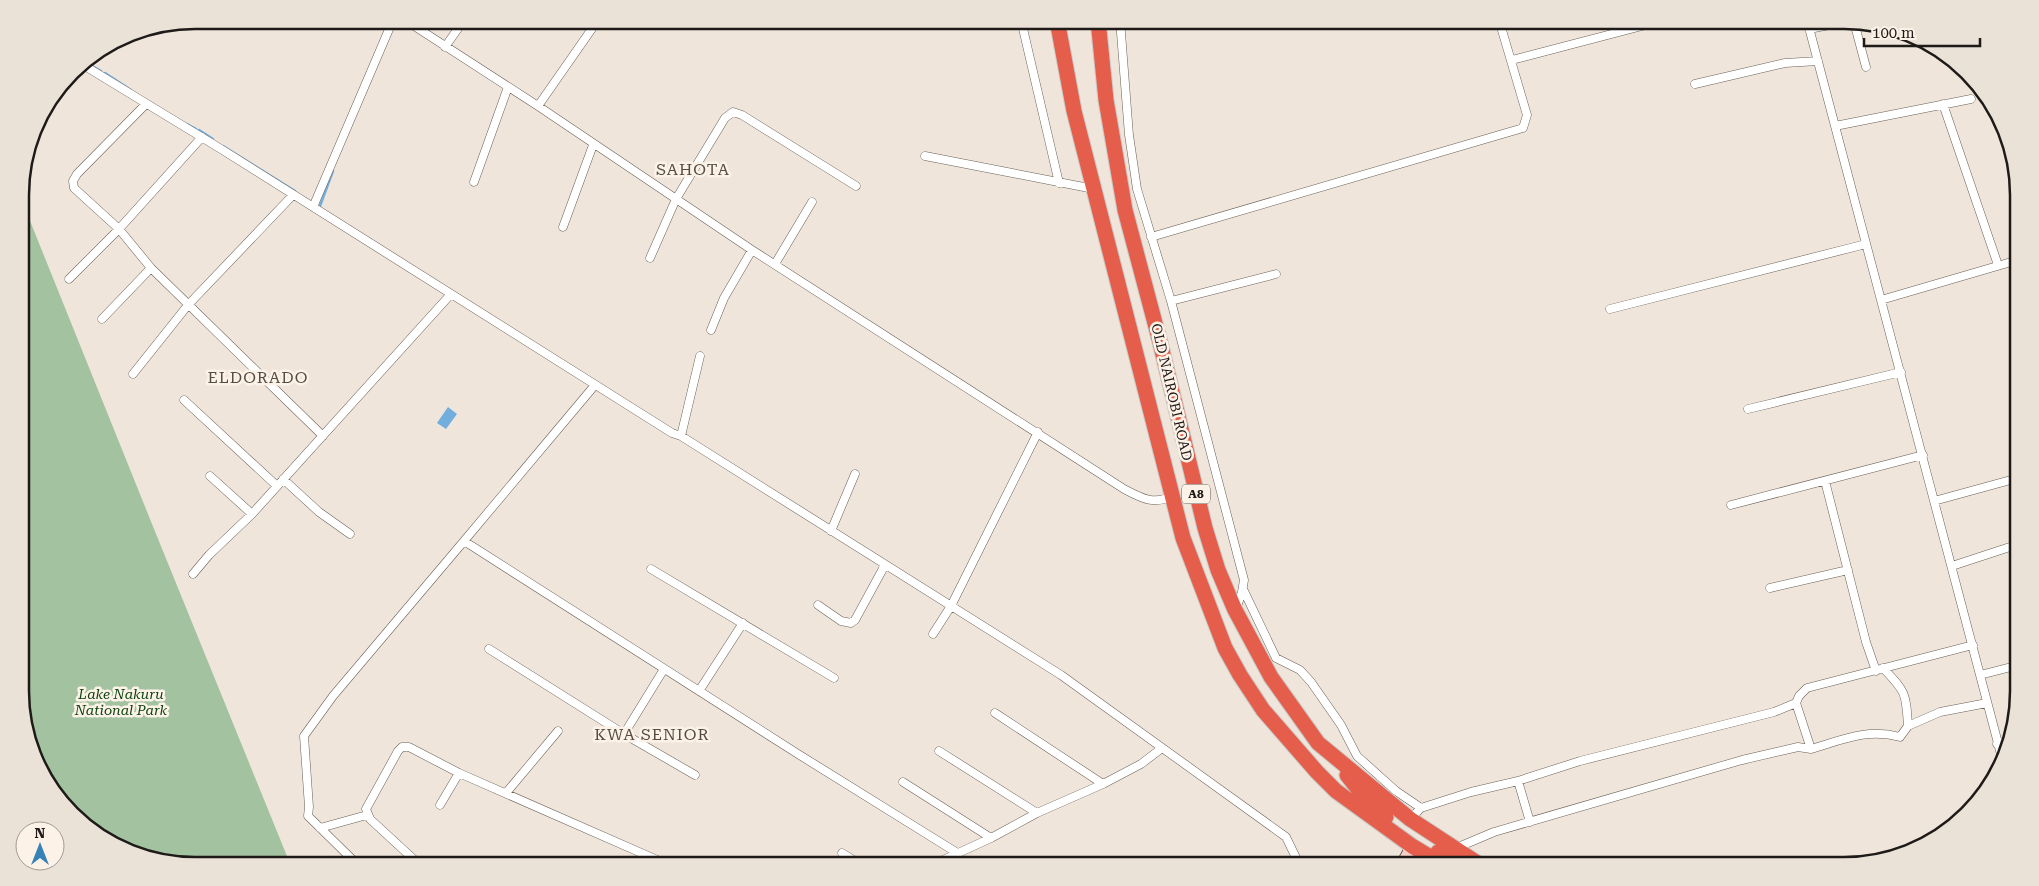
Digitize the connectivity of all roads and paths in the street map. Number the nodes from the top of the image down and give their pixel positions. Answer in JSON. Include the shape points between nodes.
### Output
{"nodes":[{"id":1,"x":389,"y":29,"type":"edge"},
{"id":2,"x":418,"y":29,"type":"edge"},
{"id":3,"x":458,"y":29,"type":"edge"},
{"id":4,"x":592,"y":29,"type":"edge"},
{"id":5,"x":1024,"y":29,"type":"edge"},
{"id":6,"x":1059,"y":29,"type":"edge"},
{"id":7,"x":1099,"y":29,"type":"edge"},
{"id":8,"x":1121,"y":29,"type":"edge"},
{"id":9,"x":1502,"y":29,"type":"edge"},
{"id":10,"x":1631,"y":29,"type":"edge"},
{"id":11,"x":1809,"y":29,"type":"edge"},
{"id":12,"x":1856,"y":30,"type":"edge"},
{"id":13,"x":445,"y":47,"type":"junction"},
{"id":14,"x":1512,"y":60,"type":"junction"},
{"id":15,"x":1818,"y":61,"type":"junction"},
{"id":16,"x":1866,"y":67,"type":"dead end"},
{"id":17,"x":88,"y":68,"type":"edge"},
{"id":18,"x":1695,"y":84,"type":"dead end"},
{"id":19,"x":508,"y":87,"type":"junction"},
{"id":20,"x":1971,"y":99,"type":"dead end"},
{"id":21,"x":146,"y":104,"type":"junction"},
{"id":22,"x":1943,"y":104,"type":"junction"},
{"id":23,"x":538,"y":106,"type":"junction"},
{"id":24,"x":1835,"y":126,"type":"junction"},
{"id":25,"x":202,"y":137,"type":"junction"},
{"id":26,"x":593,"y":145,"type":"junction"},
{"id":27,"x":924,"y":156,"type":"dead end"},
{"id":28,"x":474,"y":182,"type":"dead end"},
{"id":29,"x":1059,"y":183,"type":"junction"},
{"id":30,"x":856,"y":186,"type":"dead end"},
{"id":31,"x":1094,"y":189,"type":"junction"},
{"id":32,"x":293,"y":195,"type":"junction"},
{"id":33,"x":676,"y":199,"type":"junction"},
{"id":34,"x":812,"y":202,"type":"dead end"},
{"id":35,"x":313,"y":207,"type":"junction"},
{"id":36,"x":562,"y":227,"type":"dead end"},
{"id":37,"x":118,"y":229,"type":"junction"},
{"id":38,"x":1151,"y":236,"type":"junction"},
{"id":39,"x":1866,"y":244,"type":"junction"},
{"id":40,"x":752,"y":250,"type":"junction"},
{"id":41,"x":650,"y":258,"type":"dead end"},
{"id":42,"x":2010,"y":262,"type":"edge"},
{"id":43,"x":775,"y":264,"type":"junction"},
{"id":44,"x":1998,"y":265,"type":"junction"},
{"id":45,"x":151,"y":268,"type":"junction"},
{"id":46,"x":1276,"y":274,"type":"dead end"},
{"id":47,"x":69,"y":278,"type":"dead end"},
{"id":48,"x":451,"y":294,"type":"junction"},
{"id":49,"x":1881,"y":300,"type":"junction"},
{"id":50,"x":1171,"y":301,"type":"junction"},
{"id":51,"x":188,"y":305,"type":"junction"},
{"id":52,"x":1610,"y":309,"type":"dead end"},
{"id":53,"x":102,"y":319,"type":"dead end"},
{"id":54,"x":711,"y":330,"type":"dead end"},
{"id":55,"x":700,"y":356,"type":"dead end"},
{"id":56,"x":1900,"y":372,"type":"junction"},
{"id":57,"x":133,"y":374,"type":"dead end"},
{"id":58,"x":595,"y":385,"type":"junction"},
{"id":59,"x":184,"y":400,"type":"dead end"},
{"id":60,"x":1748,"y":409,"type":"dead end"},
{"id":61,"x":1038,"y":432,"type":"junction"},
{"id":62,"x":322,"y":436,"type":"junction"},
{"id":63,"x":681,"y":436,"type":"junction"},
{"id":64,"x":1923,"y":455,"type":"junction"},
{"id":65,"x":855,"y":474,"type":"dead end"},
{"id":66,"x":210,"y":476,"type":"dead end"},
{"id":67,"x":283,"y":479,"type":"junction"},
{"id":68,"x":2010,"y":480,"type":"edge"},
{"id":69,"x":1825,"y":481,"type":"junction"},
{"id":70,"x":277,"y":486,"type":"junction"},
{"id":71,"x":1172,"y":495,"type":"junction"},
{"id":72,"x":1934,"y":501,"type":"junction"},
{"id":73,"x":1731,"y":505,"type":"dead end"},
{"id":74,"x":252,"y":514,"type":"junction"},
{"id":75,"x":830,"y":531,"type":"junction"},
{"id":76,"x":350,"y":534,"type":"dead end"},
{"id":77,"x":464,"y":541,"type":"junction"},
{"id":78,"x":2010,"y":547,"type":"edge"},
{"id":79,"x":885,"y":566,"type":"junction"},
{"id":80,"x":1952,"y":566,"type":"junction"},
{"id":81,"x":651,"y":568,"type":"dead end"},
{"id":82,"x":1848,"y":570,"type":"junction"},
{"id":83,"x":193,"y":574,"type":"dead end"},
{"id":84,"x":1770,"y":588,"type":"dead end"},
{"id":85,"x":1242,"y":589,"type":"junction"},
{"id":86,"x":818,"y":605,"type":"dead end"},
{"id":87,"x":952,"y":606,"type":"junction"},
{"id":88,"x":1235,"y":610,"type":"junction"},
{"id":89,"x":743,"y":623,"type":"junction"},
{"id":90,"x":933,"y":634,"type":"dead end"},
{"id":91,"x":1973,"y":646,"type":"junction"},
{"id":92,"x":488,"y":649,"type":"dead end"},
{"id":93,"x":2010,"y":668,"type":"edge"},
{"id":94,"x":664,"y":669,"type":"junction"},
{"id":95,"x":1880,"y":669,"type":"junction"},
{"id":96,"x":1980,"y":676,"type":"junction"},
{"id":97,"x":834,"y":678,"type":"dead end"},
{"id":98,"x":699,"y":691,"type":"junction"},
{"id":99,"x":1796,"y":703,"type":"junction"},
{"id":100,"x":1987,"y":703,"type":"junction"},
{"id":101,"x":995,"y":713,"type":"dead end"},
{"id":102,"x":1908,"y":726,"type":"junction"},
{"id":103,"x":558,"y":731,"type":"dead end"},
{"id":104,"x":624,"y":734,"type":"junction"},
{"id":105,"x":2002,"y":742,"type":"edge"},
{"id":106,"x":1318,"y":743,"type":"junction"},
{"id":107,"x":1997,"y":744,"type":"junction"},
{"id":108,"x":1162,"y":748,"type":"junction"},
{"id":109,"x":1810,"y":749,"type":"junction"},
{"id":110,"x":939,"y":751,"type":"dead end"},
{"id":111,"x":1999,"y":751,"type":"edge"},
{"id":112,"x":1300,"y":753,"type":"junction"},
{"id":113,"x":1337,"y":759,"type":"junction"},
{"id":114,"x":459,"y":772,"type":"junction"},
{"id":115,"x":695,"y":776,"type":"dead end"},
{"id":116,"x":1518,"y":781,"type":"junction"},
{"id":117,"x":903,"y":782,"type":"dead end"},
{"id":118,"x":1103,"y":784,"type":"junction"},
{"id":119,"x":506,"y":792,"type":"junction"},
{"id":120,"x":440,"y":805,"type":"dead end"},
{"id":121,"x":1037,"y":813,"type":"junction"},
{"id":122,"x":1415,"y":813,"type":"junction"},
{"id":123,"x":367,"y":815,"type":"junction"},
{"id":124,"x":1530,"y":822,"type":"junction"},
{"id":125,"x":320,"y":828,"type":"junction"},
{"id":126,"x":991,"y":838,"type":"junction"},
{"id":127,"x":1416,"y":846,"type":"junction"},
{"id":128,"x":1456,"y":848,"type":"junction"},
{"id":129,"x":842,"y":853,"type":"dead end"},
{"id":130,"x":959,"y":854,"type":"junction"},
{"id":131,"x":350,"y":857,"type":"edge"},
{"id":132,"x":411,"y":857,"type":"edge"},
{"id":133,"x":651,"y":857,"type":"edge"},
{"id":134,"x":848,"y":857,"type":"edge"},
{"id":135,"x":952,"y":857,"type":"edge"},
{"id":136,"x":1296,"y":857,"type":"edge"},
{"id":137,"x":1408,"y":857,"type":"edge"},
{"id":138,"x":1413,"y":857,"type":"edge"},
{"id":139,"x":1432,"y":857,"type":"edge"},
{"id":140,"x":1446,"y":857,"type":"edge"},
{"id":141,"x":1469,"y":857,"type":"edge"}],
"edges":[{"from":1,"to":35,"type":"street"},
{"from":2,"to":13,"type":"street"},
{"from":3,"to":13,"type":"street"},
{"from":4,"to":23,"type":"street"},
{"from":5,"to":29,"type":"street"},
{"from":6,"to":31,"type":"highway","name":"OLD NAIROBI ROAD","number":"A8","via":[[1074,111]]},
{"from":7,"to":88,"type":"highway","name":"OLD NAIROBI ROAD","number":"A8","via":[[1106,100],[1125,210],[1205,528]]},
{"from":8,"to":38,"type":"street","via":[[1131,149],[1137,189]]},
{"from":9,"to":14,"type":"street"},
{"from":10,"to":14,"type":"street"},
{"from":11,"to":15,"type":"street"},
{"from":12,"to":16,"type":"street"},
{"from":13,"to":19,"type":"street"},
{"from":14,"to":38,"type":"street","via":[[1527,115],[1522,128]]},
{"from":15,"to":18,"type":"street","via":[[1785,63]]},
{"from":15,"to":24,"type":"street"},
{"from":17,"to":21,"type":"street"},
{"from":19,"to":23,"type":"street"},
{"from":19,"to":28,"type":"street"},
{"from":20,"to":22,"type":"street"},
{"from":21,"to":25,"type":"street"},
{"from":21,"to":37,"type":"street","via":[[73,181],[79,194]]},
{"from":22,"to":24,"type":"street"},
{"from":22,"to":44,"type":"street"},
{"from":23,"to":26,"type":"street"},
{"from":24,"to":39,"type":"street"},
{"from":25,"to":32,"type":"street"},
{"from":25,"to":37,"type":"street"},
{"from":26,"to":33,"type":"street"},
{"from":26,"to":36,"type":"street"},
{"from":27,"to":29,"type":"street"},
{"from":29,"to":31,"type":"street"},
{"from":30,"to":33,"type":"street","via":[[733,112],[725,118]]},
{"from":31,"to":71,"type":"highway","name":"OLD NAIROBI ROAD","number":"A8"},
{"from":32,"to":35,"type":"street"},
{"from":32,"to":51,"type":"street"},
{"from":33,"to":40,"type":"street"},
{"from":33,"to":41,"type":"street"},
{"from":34,"to":43,"type":"street"},
{"from":35,"to":48,"type":"street"},
{"from":37,"to":45,"type":"street"},
{"from":37,"to":47,"type":"street"},
{"from":38,"to":50,"type":"street"},
{"from":39,"to":49,"type":"street"},
{"from":39,"to":52,"type":"street"},
{"from":40,"to":43,"type":"street"},
{"from":40,"to":54,"type":"street","via":[[724,298]]},
{"from":42,"to":44,"type":"street"},
{"from":43,"to":61,"type":"street"},
{"from":44,"to":49,"type":"street"},
{"from":45,"to":51,"type":"street"},
{"from":45,"to":53,"type":"street"},
{"from":46,"to":50,"type":"street"},
{"from":48,"to":58,"type":"street"},
{"from":48,"to":62,"type":"street"},
{"from":49,"to":56,"type":"street"},
{"from":50,"to":85,"type":"street","via":[[1244,580]]},
{"from":51,"to":57,"type":"street"},
{"from":51,"to":62,"type":"street"},
{"from":55,"to":63,"type":"street"},
{"from":56,"to":60,"type":"street"},
{"from":56,"to":64,"type":"street"},
{"from":58,"to":63,"type":"street","via":[[672,434]]},
{"from":58,"to":77,"type":"street"},
{"from":59,"to":70,"type":"street"},
{"from":61,"to":71,"type":"street","via":[[1145,500],[1165,500]]},
{"from":61,"to":87,"type":"street"},
{"from":62,"to":67,"type":"street"},
{"from":63,"to":75,"type":"street"},
{"from":64,"to":69,"type":"street"},
{"from":64,"to":72,"type":"street"},
{"from":65,"to":75,"type":"street"},
{"from":66,"to":74,"type":"street"},
{"from":67,"to":70,"type":"street"},
{"from":67,"to":76,"type":"street","via":[[319,512]]},
{"from":68,"to":72,"type":"street"},
{"from":69,"to":73,"type":"street"},
{"from":69,"to":82,"type":"street"},
{"from":70,"to":74,"type":"street"},
{"from":71,"to":112,"type":"highway","name":"OLD NAIROBI ROAD","number":"A8","via":[[1183,538],[1225,648],[1263,710]]},
{"from":72,"to":80,"type":"street"},
{"from":74,"to":83,"type":"street"},
{"from":75,"to":79,"type":"street"},
{"from":77,"to":94,"type":"street"},
{"from":77,"to":125,"type":"street","via":[[333,696],[304,736],[308,816]]},
{"from":78,"to":80,"type":"street"},
{"from":79,"to":86,"type":"street","via":[[851,623]]},
{"from":79,"to":87,"type":"street"},
{"from":80,"to":91,"type":"street"},
{"from":81,"to":89,"type":"street"},
{"from":82,"to":84,"type":"street"},
{"from":82,"to":95,"type":"street","via":[[1866,642]]},
{"from":85,"to":88,"type":"street"},
{"from":85,"to":122,"type":"street","via":[[1276,658],[1300,670],[1311,682],[1357,756]]},
{"from":87,"to":90,"type":"street"},
{"from":87,"to":108,"type":"street","via":[[1061,675]]},
{"from":88,"to":106,"type":"highway","name":"OLD NAIROBI ROAD","number":"A8","via":[[1270,677]]},
{"from":89,"to":97,"type":"street"},
{"from":89,"to":98,"type":"street"},
{"from":91,"to":95,"type":"street"},
{"from":91,"to":96,"type":"street"},
{"from":92,"to":104,"type":"street"},
{"from":93,"to":96,"type":"street"},
{"from":94,"to":98,"type":"street"},
{"from":94,"to":104,"type":"street"},
{"from":95,"to":99,"type":"street","via":[[1807,688]]},
{"from":95,"to":102,"type":"street","via":[[1902,688],[1907,702]]},
{"from":96,"to":100,"type":"street"},
{"from":98,"to":130,"type":"street"},
{"from":99,"to":109,"type":"street"},
{"from":99,"to":116,"type":"street","via":[[1774,712],[1580,761]]},
{"from":100,"to":102,"type":"street","via":[[1940,712]]},
{"from":100,"to":107,"type":"street"},
{"from":101,"to":118,"type":"street"},
{"from":102,"to":109,"type":"street","via":[[1900,737],[1863,733]]},
{"from":103,"to":119,"type":"street"},
{"from":104,"to":115,"type":"street"},
{"from":105,"to":107,"type":"street"},
{"from":106,"to":112,"type":"highway","via":[[1314,754]]},
{"from":106,"to":113,"type":"highway","name":"OLD NAIROBI ROAD","number":"A8"},
{"from":107,"to":111,"type":"street"},
{"from":108,"to":118,"type":"street","via":[[1141,764]]},
{"from":108,"to":136,"type":"street","via":[[1286,837]]},
{"from":109,"to":124,"type":"street","via":[[1798,747],[1742,760]]},
{"from":110,"to":121,"type":"street"},
{"from":112,"to":127,"type":"highway","name":"OLD NAIROBI ROAD","number":"A8","via":[[1336,791]]},
{"from":113,"to":122,"type":"highway","name":"OLD NAIROBI ROAD","number":"A8"},
{"from":113,"to":127,"type":"highway","via":[[1370,805]]},
{"from":114,"to":119,"type":"street"},
{"from":114,"to":120,"type":"street"},
{"from":114,"to":123,"type":"street","via":[[402,746],[367,805]]},
{"from":116,"to":122,"type":"street"},
{"from":116,"to":124,"type":"street"},
{"from":117,"to":126,"type":"street"},
{"from":118,"to":121,"type":"street"},
{"from":119,"to":133,"type":"street"},
{"from":121,"to":126,"type":"street"},
{"from":122,"to":128,"type":"highway","name":"OLD NAIROBI ROAD","number":"A8"},
{"from":123,"to":125,"type":"street"},
{"from":123,"to":132,"type":"street"},
{"from":124,"to":128,"type":"street"},
{"from":125,"to":131,"type":"street"},
{"from":126,"to":130,"type":"street"},
{"from":127,"to":137,"type":"street"},
{"from":127,"to":138,"type":"street"},
{"from":127,"to":139,"type":"highway","name":"OLD NAIROBI ROAD","number":"A8"},
{"from":127,"to":140,"type":"highway","via":[[1430,848]]},
{"from":128,"to":141,"type":"highway","name":"OLD NAIROBI ROAD","number":"A8"},
{"from":129,"to":134,"type":"street"},
{"from":130,"to":135,"type":"street"}]}
